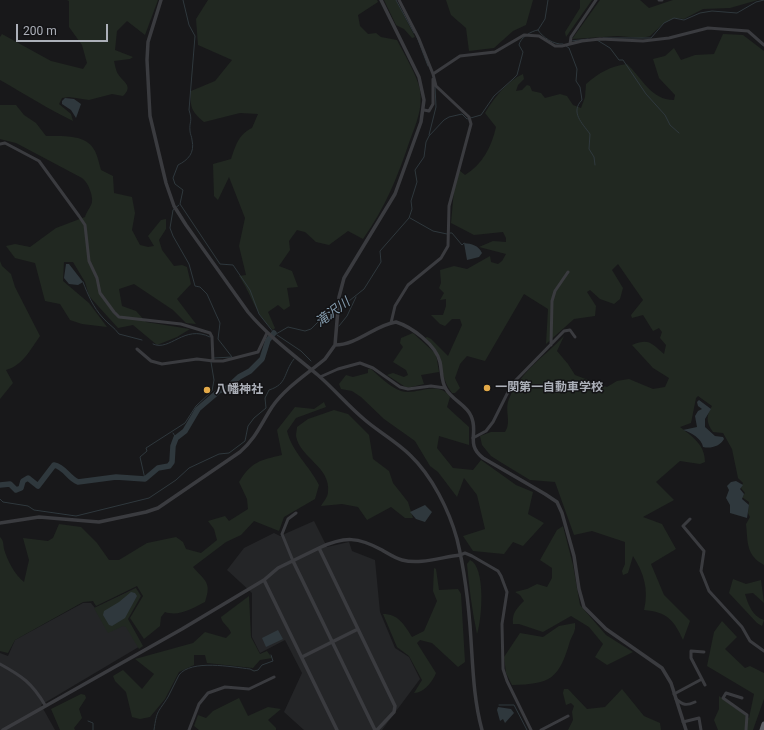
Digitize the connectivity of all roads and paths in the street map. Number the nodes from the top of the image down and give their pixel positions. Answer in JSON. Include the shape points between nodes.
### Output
{"nodes":[{"id":1,"x":161,"y":0,"type":"edge"},
{"id":2,"x":381,"y":0,"type":"edge"},
{"id":3,"x":399,"y":0,"type":"edge"},
{"id":4,"x":596,"y":0,"type":"edge"},
{"id":5,"x":659,"y":0,"type":"edge"},
{"id":6,"x":662,"y":0,"type":"edge"},
{"id":7,"x":570,"y":44,"type":"junction"},
{"id":8,"x":764,"y":45,"type":"edge"},
{"id":9,"x":434,"y":74,"type":"junction"},
{"id":10,"x":433,"y":79,"type":"junction"},
{"id":11,"x":424,"y":110,"type":"junction"},
{"id":12,"x":0,"y":144,"type":"edge"},
{"id":13,"x":568,"y":272,"type":"dead end"},
{"id":14,"x":391,"y":323,"type":"junction"},
{"id":15,"x":267,"y":333,"type":"junction"},
{"id":16,"x":575,"y":337,"type":"dead end"},
{"id":17,"x":335,"y":345,"type":"junction"},
{"id":18,"x":551,"y":345,"type":"junction"},
{"id":19,"x":137,"y":349,"type":"dead end"},
{"id":20,"x":213,"y":361,"type":"junction"},
{"id":21,"x":312,"y":370,"type":"junction"},
{"id":22,"x":320,"y":377,"type":"junction"},
{"id":23,"x":445,"y":388,"type":"junction"},
{"id":24,"x":473,"y":438,"type":"junction"},
{"id":25,"x":296,"y":514,"type":"dead end"},
{"id":26,"x":690,"y":519,"type":"dead end"},
{"id":27,"x":0,"y":523,"type":"edge"},
{"id":28,"x":319,"y":548,"type":"junction"},
{"id":29,"x":460,"y":555,"type":"junction"},
{"id":30,"x":293,"y":561,"type":"junction"},
{"id":31,"x":264,"y":580,"type":"junction"},
{"id":32,"x":358,"y":630,"type":"junction"},
{"id":33,"x":333,"y":642,"type":"junction"},
{"id":34,"x":764,"y":651,"type":"edge"},
{"id":35,"x":704,"y":652,"type":"dead end"},
{"id":36,"x":302,"y":657,"type":"junction"},
{"id":37,"x":0,"y":664,"type":"edge"},
{"id":38,"x":274,"y":677,"type":"dead end"},
{"id":39,"x":702,"y":679,"type":"junction"},
{"id":40,"x":705,"y":685,"type":"dead end"},
{"id":41,"x":674,"y":694,"type":"junction"},
{"id":42,"x":742,"y":698,"type":"dead end"},
{"id":43,"x":676,"y":699,"type":"junction"},
{"id":44,"x":695,"y":702,"type":"dead end"},
{"id":45,"x":45,"y":705,"type":"junction"},
{"id":46,"x":568,"y":716,"type":"dead end"},
{"id":47,"x":683,"y":722,"type":"junction"},
{"id":48,"x":764,"y":724,"type":"edge"},
{"id":49,"x":3,"y":730,"type":"edge"},
{"id":50,"x":189,"y":730,"type":"edge"},
{"id":51,"x":337,"y":730,"type":"edge"},
{"id":52,"x":376,"y":730,"type":"edge"},
{"id":53,"x":482,"y":730,"type":"edge"},
{"id":54,"x":531,"y":730,"type":"edge"},
{"id":55,"x":541,"y":730,"type":"edge"},
{"id":56,"x":686,"y":730,"type":"edge"},
{"id":57,"x":701,"y":730,"type":"edge"},
{"id":58,"x":746,"y":730,"type":"edge"},
{"id":59,"x":762,"y":730,"type":"edge"}],
"edges":[{"from":1,"to":15,"type":"street","via":[[148,42],[148,68],[153,133],[169,194],[186,225],[248,312]]},
{"from":2,"to":11,"type":"street","via":[[419,76],[423,88]]},
{"from":3,"to":9,"type":"street"},
{"from":4,"to":7,"type":"street","via":[[571,38]]},
{"from":5,"to":6,"type":"street"},
{"from":7,"to":8,"type":"street","via":[[600,39],[643,41],[669,38],[708,28],[748,31]]},
{"from":7,"to":9,"type":"street","via":[[555,46],[544,38],[524,35],[495,52],[460,56]]},
{"from":9,"to":10,"type":"street"},
{"from":10,"to":11,"type":"street","via":[[433,104],[429,111]]},
{"from":10,"to":14,"type":"street","via":[[439,90],[469,117],[471,124],[449,206],[448,246],[441,258],[408,286],[395,306]]},
{"from":11,"to":17,"type":"street","via":[[395,194],[344,278],[339,297]]},
{"from":12,"to":20,"type":"street","via":[[5,143],[39,161],[80,216],[85,225],[89,261],[97,278],[100,294],[114,312],[124,319],[181,324],[210,333]]},
{"from":13,"to":18,"type":"street","via":[[555,291],[552,301]]},
{"from":14,"to":17,"type":"street","via":[[348,343]]},
{"from":14,"to":23,"type":"street","via":[[396,322],[405,326],[433,348],[440,362]]},
{"from":15,"to":20,"type":"street","via":[[258,352]]},
{"from":15,"to":21,"type":"street"},
{"from":16,"to":18,"type":"street","via":[[567,330]]},
{"from":17,"to":21,"type":"street","via":[[325,359]]},
{"from":18,"to":24,"type":"street","via":[[512,384],[486,431]]},
{"from":19,"to":20,"type":"street","via":[[151,361],[162,364]]},
{"from":21,"to":22,"type":"street"},
{"from":21,"to":27,"type":"street","via":[[272,407],[258,433],[246,447],[158,508],[99,522],[39,517]]},
{"from":22,"to":23,"type":"street","via":[[360,363],[373,368],[400,387]]},
{"from":22,"to":29,"type":"street","via":[[365,420],[410,455],[422,468],[443,503],[457,539]]},
{"from":23,"to":24,"type":"street","via":[[471,415],[474,424]]},
{"from":24,"to":41,"type":"street","via":[[476,451],[483,458],[557,502],[574,556],[584,607],[606,629],[662,668]]},
{"from":25,"to":30,"type":"street","via":[[288,518],[282,534]]},
{"from":26,"to":34,"type":"street","via":[[683,526],[704,551],[701,571],[709,591],[742,627],[750,640]]},
{"from":28,"to":29,"type":"street","via":[[331,542],[350,539],[366,542],[402,560],[422,561]]},
{"from":28,"to":30,"type":"street"},
{"from":28,"to":32,"type":"street"},
{"from":29,"to":53,"type":"street","via":[[470,625],[475,701]]},
{"from":29,"to":54,"type":"street","via":[[465,553],[472,556],[502,576],[507,592],[502,624],[503,669],[506,681]]},
{"from":30,"to":31,"type":"street","via":[[278,568]]},
{"from":30,"to":33,"type":"street"},
{"from":31,"to":36,"type":"street"},
{"from":31,"to":45,"type":"street"},
{"from":32,"to":33,"type":"street"},
{"from":32,"to":52,"type":"street","via":[[396,706],[394,712]]},
{"from":33,"to":36,"type":"street"},
{"from":33,"to":52,"type":"street"},
{"from":35,"to":39,"type":"street","via":[[691,651],[691,658]]},
{"from":36,"to":51,"type":"street"},
{"from":37,"to":45,"type":"street","via":[[31,683]]},
{"from":38,"to":50,"type":"street","via":[[249,689],[225,687],[208,693],[199,704]]},
{"from":39,"to":40,"type":"street"},
{"from":39,"to":41,"type":"street"},
{"from":41,"to":43,"type":"street"},
{"from":42,"to":58,"type":"street","via":[[726,693],[723,698],[747,715]]},
{"from":43,"to":44,"type":"street","via":[[688,705]]},
{"from":43,"to":47,"type":"street"},
{"from":45,"to":49,"type":"street"},
{"from":46,"to":55,"type":"street"},
{"from":47,"to":56,"type":"street"},
{"from":47,"to":57,"type":"street","via":[[699,718]]},
{"from":48,"to":59,"type":"highway"}]}
